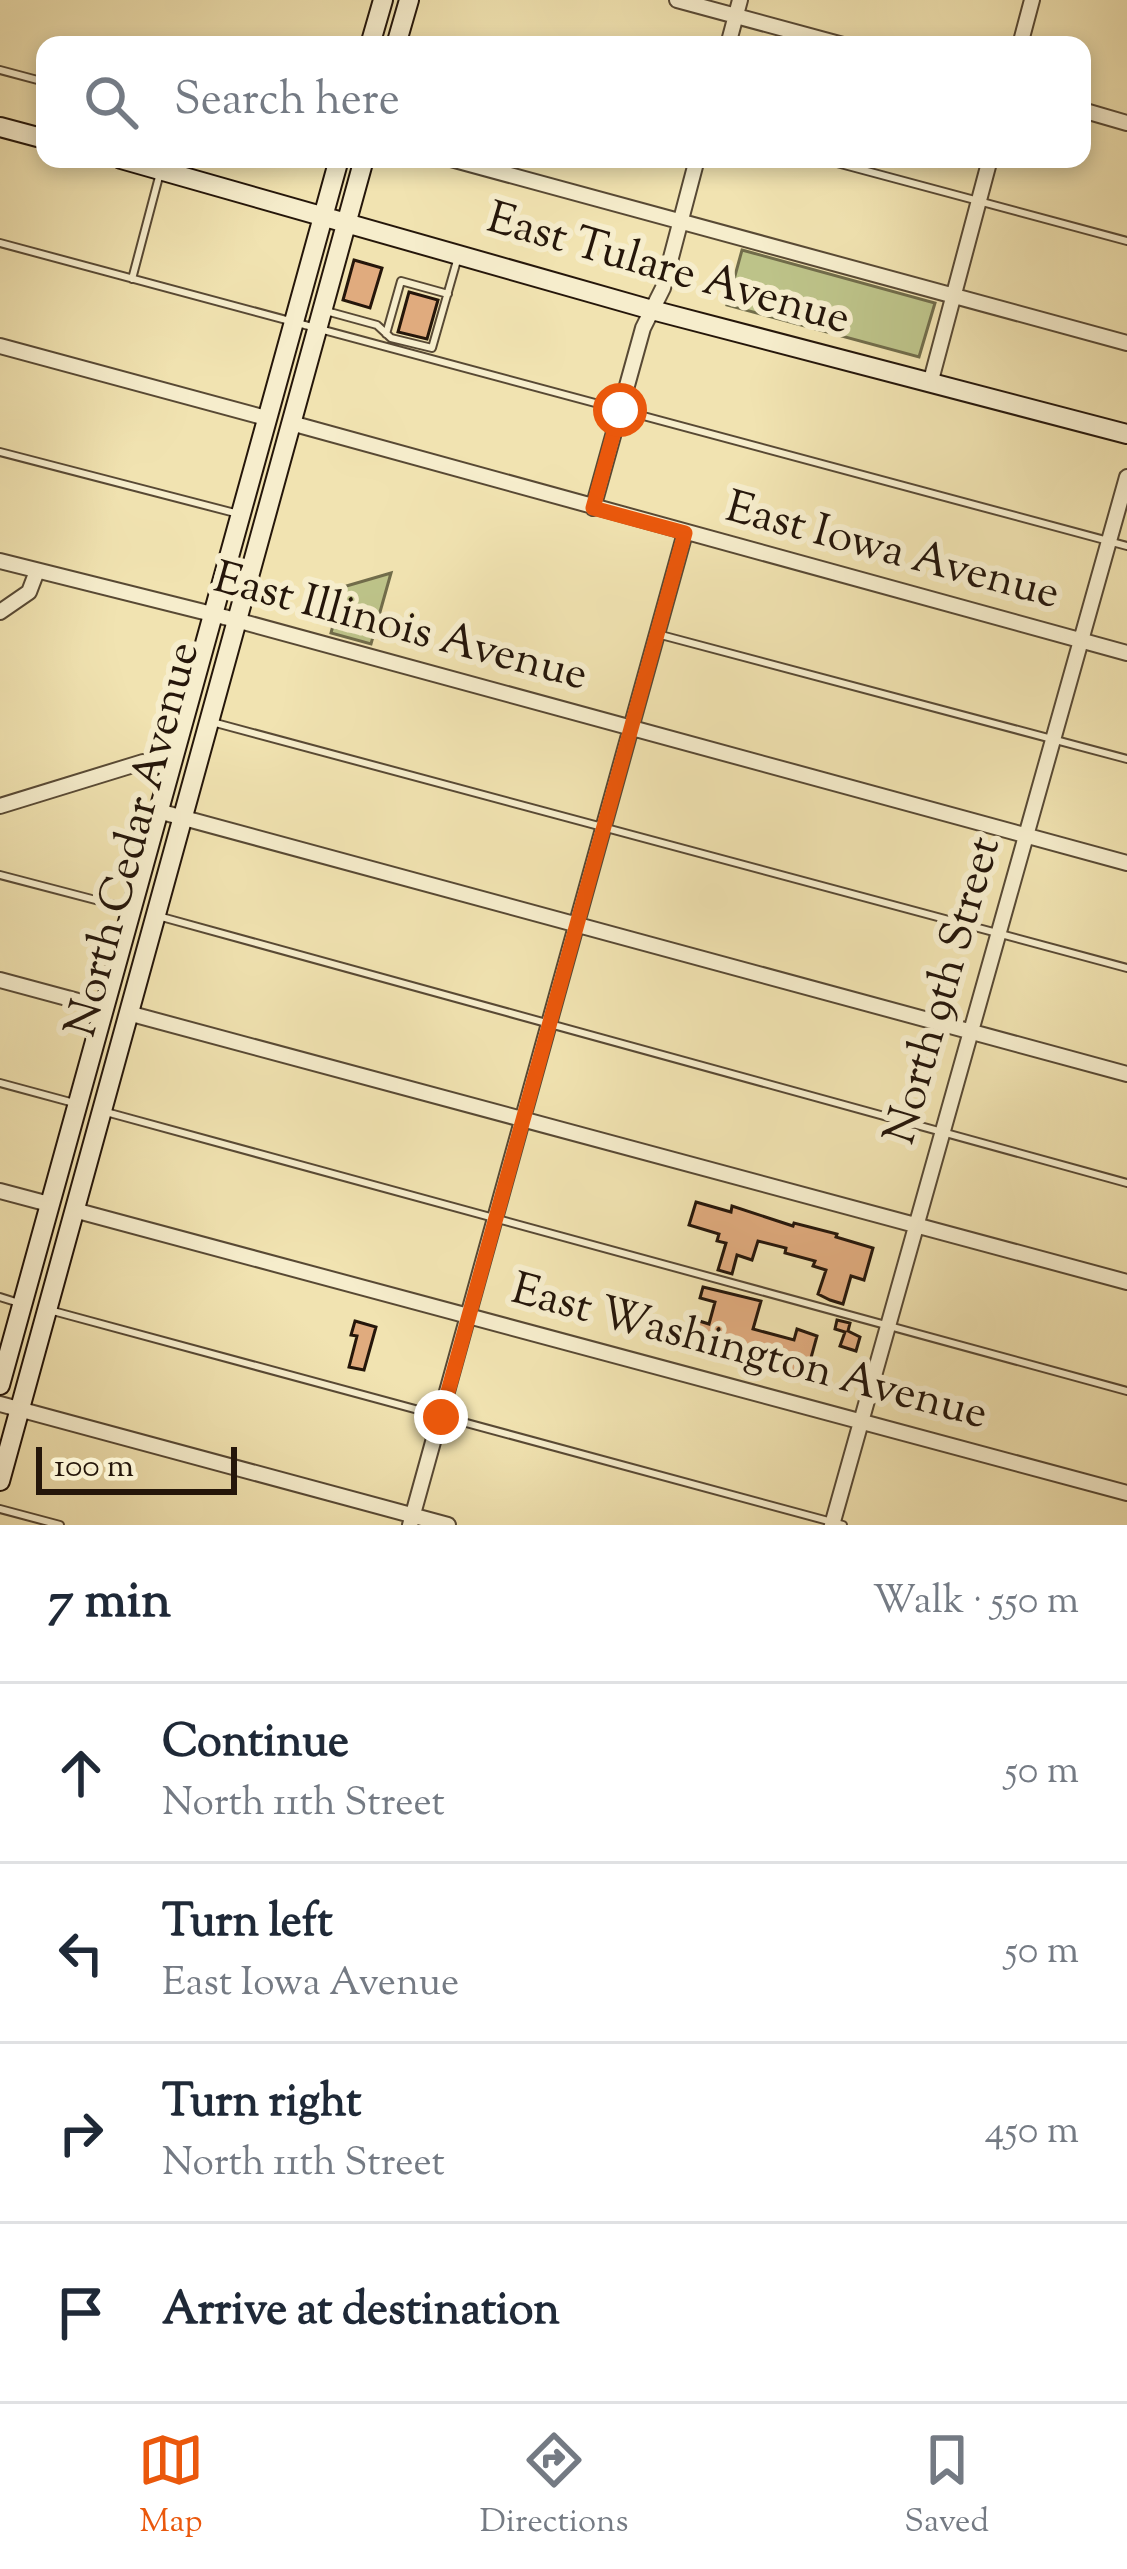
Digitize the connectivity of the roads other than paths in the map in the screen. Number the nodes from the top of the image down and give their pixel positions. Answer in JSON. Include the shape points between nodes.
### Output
{"nodes":[{"id":1,"x":383,"y":0,"type":"edge"},
{"id":2,"x":409,"y":0,"type":"edge"},
{"id":3,"x":677,"y":0,"type":"edge"},
{"id":4,"x":740,"y":0,"type":"edge"},
{"id":5,"x":1032,"y":0,"type":"edge"},
{"id":6,"x":736,"y":16,"type":"junction"},
{"id":7,"x":373,"y":36,"type":"edge"},
{"id":8,"x":399,"y":36,"type":"edge"},
{"id":9,"x":730,"y":36,"type":"edge"},
{"id":10,"x":810,"y":36,"type":"edge"},
{"id":11,"x":1022,"y":36,"type":"edge"},
{"id":12,"x":0,"y":70,"type":"edge"},
{"id":13,"x":36,"y":80,"type":"edge"},
{"id":14,"x":1091,"y":113,"type":"edge"},
{"id":15,"x":1127,"y":123,"type":"edge"},
{"id":16,"x":0,"y":127,"type":"edge"},
{"id":17,"x":36,"y":137,"type":"edge"},
{"id":18,"x":154,"y":168,"type":"edge"},
{"id":19,"x":336,"y":168,"type":"edge"},
{"id":20,"x":362,"y":168,"type":"edge"},
{"id":21,"x":484,"y":168,"type":"edge"},
{"id":22,"x":695,"y":168,"type":"edge"},
{"id":23,"x":855,"y":168,"type":"edge"},
{"id":24,"x":987,"y":168,"type":"edge"},
{"id":25,"x":161,"y":170,"type":"junction"},
{"id":26,"x":978,"y":201,"type":"junction"},
{"id":27,"x":323,"y":214,"type":"junction"},
{"id":28,"x":347,"y":221,"type":"junction"},
{"id":29,"x":680,"y":222,"type":"junction"},
{"id":30,"x":1127,"y":241,"type":"edge"},
{"id":31,"x":0,"y":243,"type":"edge"},
{"id":32,"x":459,"y":254,"type":"junction"},
{"id":33,"x":132,"y":279,"type":"junction"},
{"id":34,"x":398,"y":293,"type":"junction"},
{"id":35,"x":448,"y":293,"type":"junction"},
{"id":36,"x":408,"y":295,"type":"dead end"},
{"id":37,"x":954,"y":296,"type":"junction"},
{"id":38,"x":393,"y":310,"type":"junction"},
{"id":39,"x":652,"y":310,"type":"junction"},
{"id":40,"x":403,"y":313,"type":"dead end"},
{"id":41,"x":320,"y":319,"type":"junction"},
{"id":42,"x":293,"y":322,"type":"junction"},
{"id":43,"x":390,"y":322,"type":"junction"},
{"id":44,"x":400,"y":325,"type":"dead end"},
{"id":45,"x":386,"y":334,"type":"junction"},
{"id":46,"x":1127,"y":343,"type":"edge"},
{"id":47,"x":0,"y":346,"type":"edge"},
{"id":48,"x":930,"y":384,"type":"junction"},
{"id":49,"x":620,"y":410,"type":"junction"},
{"id":50,"x":266,"y":418,"type":"junction"},
{"id":51,"x":291,"y":423,"type":"junction"},
{"id":52,"x":1127,"y":434,"type":"edge"},
{"id":53,"x":0,"y":452,"type":"edge"},
{"id":54,"x":1127,"y":477,"type":"edge"},
{"id":55,"x":593,"y":508,"type":"junction"},
{"id":56,"x":240,"y":514,"type":"junction"},
{"id":57,"x":685,"y":533,"type":"junction"},
{"id":58,"x":1108,"y":541,"type":"junction"},
{"id":59,"x":1127,"y":546,"type":"edge"},
{"id":60,"x":0,"y":561,"type":"edge"},
{"id":61,"x":251,"y":565,"type":"junction"},
{"id":62,"x":38,"y":571,"type":"junction"},
{"id":63,"x":0,"y":612,"type":"edge"},
{"id":64,"x":212,"y":614,"type":"junction"},
{"id":65,"x":236,"y":620,"type":"junction"},
{"id":66,"x":657,"y":634,"type":"junction"},
{"id":67,"x":1081,"y":642,"type":"junction"},
{"id":68,"x":1127,"y":653,"type":"edge"},
{"id":69,"x":208,"y":721,"type":"junction"},
{"id":70,"x":631,"y":729,"type":"junction"},
{"id":71,"x":1052,"y":740,"type":"junction"},
{"id":72,"x":1127,"y":759,"type":"edge"},
{"id":73,"x":169,"y":768,"type":"junction"},
{"id":74,"x":0,"y":806,"type":"edge"},
{"id":75,"x":158,"y":811,"type":"junction"},
{"id":76,"x":182,"y":817,"type":"junction"},
{"id":77,"x":603,"y":827,"type":"junction"},
{"id":78,"x":1026,"y":836,"type":"junction"},
{"id":79,"x":1127,"y":863,"type":"edge"},
{"id":80,"x":0,"y":875,"type":"edge"},
{"id":81,"x":131,"y":909,"type":"junction"},
{"id":82,"x":154,"y":915,"type":"junction"},
{"id":83,"x":575,"y":927,"type":"junction"},
{"id":84,"x":998,"y":933,"type":"junction"},
{"id":85,"x":1127,"y":968,"type":"edge"},
{"id":86,"x":0,"y":980,"type":"edge"},
{"id":87,"x":104,"y":1008,"type":"junction"},
{"id":88,"x":128,"y":1013,"type":"junction"},
{"id":89,"x":547,"y":1026,"type":"junction"},
{"id":90,"x":971,"y":1033,"type":"junction"},
{"id":91,"x":1127,"y":1074,"type":"edge"},
{"id":92,"x":0,"y":1083,"type":"edge"},
{"id":93,"x":77,"y":1104,"type":"junction"},
{"id":94,"x":102,"y":1111,"type":"junction"},
{"id":95,"x":520,"y":1118,"type":"junction"},
{"id":96,"x":942,"y":1133,"type":"junction"},
{"id":97,"x":1127,"y":1183,"type":"edge"},
{"id":98,"x":0,"y":1191,"type":"edge"},
{"id":99,"x":50,"y":1204,"type":"junction"},
{"id":100,"x":74,"y":1210,"type":"junction"},
{"id":101,"x":494,"y":1220,"type":"junction"},
{"id":102,"x":916,"y":1225,"type":"junction"},
{"id":103,"x":1127,"y":1282,"type":"edge"},
{"id":104,"x":0,"y":1298,"type":"edge"},
{"id":105,"x":22,"y":1304,"type":"junction"},
{"id":106,"x":47,"y":1309,"type":"junction"},
{"id":107,"x":469,"y":1316,"type":"junction"},
{"id":108,"x":887,"y":1326,"type":"junction"},
{"id":109,"x":0,"y":1385,"type":"edge"},
{"id":110,"x":1127,"y":1391,"type":"edge"},
{"id":111,"x":10,"y":1407,"type":"edge"},
{"id":112,"x":441,"y":1417,"type":"junction"},
{"id":113,"x":860,"y":1421,"type":"junction"},
{"id":114,"x":0,"y":1480,"type":"edge"},
{"id":115,"x":1127,"y":1493,"type":"edge"},
{"id":116,"x":0,"y":1509,"type":"edge"},
{"id":117,"x":411,"y":1520,"type":"edge"},
{"id":118,"x":836,"y":1524,"type":"edge"},
{"id":119,"x":60,"y":1525,"type":"edge"},
{"id":120,"x":448,"y":1525,"type":"edge"}],
"edges":[{"from":1,"to":7,"type":"main road"},
{"from":2,"to":8,"type":"main road"},
{"from":3,"to":6,"type":"street"},
{"from":4,"to":6,"type":"street"},
{"from":5,"to":11,"type":"street"},
{"from":6,"to":9,"type":"street"},
{"from":6,"to":10,"type":"street"},
{"from":12,"to":13,"type":"lane"},
{"from":14,"to":15,"type":"street"},
{"from":16,"to":17,"type":"main road"},
{"from":18,"to":25,"type":"main road","name":"East Tulare Avenue"},
{"from":19,"to":27,"type":"main road","name":"North Cedar Avenue"},
{"from":20,"to":28,"type":"main road","name":"North Cedar Avenue"},
{"from":21,"to":29,"type":"street"},
{"from":22,"to":29,"type":"street"},
{"from":23,"to":26,"type":"lane"},
{"from":24,"to":26,"type":"street"},
{"from":25,"to":27,"type":"main road","name":"East Tulare Avenue"},
{"from":25,"to":33,"type":"lane"},
{"from":26,"to":30,"type":"lane"},
{"from":26,"to":37,"type":"street"},
{"from":27,"to":28,"type":"main road","name":"East Tulare Avenue"},
{"from":27,"to":42,"type":"main road","name":"North Cedar Avenue"},
{"from":28,"to":32,"type":"main road","name":"East Tulare Avenue"},
{"from":28,"to":41,"type":"main road","name":"North Cedar Avenue"},
{"from":29,"to":37,"type":"street"},
{"from":29,"to":39,"type":"street"},
{"from":31,"to":33,"type":"lane"},
{"from":32,"to":35,"type":"lane"},
{"from":32,"to":39,"type":"main road","name":"East Tulare Avenue"},
{"from":33,"to":42,"type":"lane"},
{"from":34,"to":35,"type":"lane","via":[[401,281]]},
{"from":34,"to":36,"type":"lane"},
{"from":34,"to":38,"type":"lane"},
{"from":35,"to":45,"type":"lane","via":[[433,348]]},
{"from":37,"to":46,"type":"street"},
{"from":37,"to":48,"type":"street"},
{"from":38,"to":40,"type":"lane"},
{"from":38,"to":43,"type":"lane"},
{"from":39,"to":48,"type":"main road","name":"East Tulare Avenue"},
{"from":39,"to":49,"type":"street"},
{"from":41,"to":42,"type":"lane"},
{"from":41,"to":45,"type":"lane","via":[[377,325]]},
{"from":41,"to":49,"type":"lane"},
{"from":41,"to":51,"type":"main road","name":"North Cedar Avenue"},
{"from":42,"to":50,"type":"main road","name":"North Cedar Avenue"},
{"from":43,"to":44,"type":"lane"},
{"from":43,"to":45,"type":"lane"},
{"from":47,"to":50,"type":"street"},
{"from":48,"to":52,"type":"main road","name":"East Tulare Avenue"},
{"from":49,"to":55,"type":"street"},
{"from":49,"to":58,"type":"lane"},
{"from":50,"to":56,"type":"main road","name":"North Cedar Avenue"},
{"from":50,"to":61,"type":"main road","via":[[273,433]]},
{"from":51,"to":55,"type":"street","name":"East Iowa Avenue"},
{"from":51,"to":61,"type":"main road","name":"North Cedar Avenue"},
{"from":53,"to":56,"type":"lane"},
{"from":54,"to":58,"type":"street","name":"North 9th Street"},
{"from":55,"to":57,"type":"street","name":"East Iowa Avenue"},
{"from":56,"to":64,"type":"main road","name":"North Cedar Avenue"},
{"from":57,"to":66,"type":"street"},
{"from":57,"to":67,"type":"street","name":"East Iowa Avenue"},
{"from":58,"to":59,"type":"lane"},
{"from":58,"to":67,"type":"street","name":"North 9th Street"},
{"from":60,"to":62,"type":"street","name":"East Illinois Avenue"},
{"from":61,"to":65,"type":"main road","name":"North Cedar Avenue"},
{"from":62,"to":63,"type":"street","via":[[20,602]]},
{"from":62,"to":64,"type":"street","name":"East Illinois Avenue"},
{"from":64,"to":65,"type":"street","name":"East Illinois Avenue"},
{"from":64,"to":73,"type":"main road","name":"North Cedar Avenue"},
{"from":65,"to":69,"type":"main road","name":"North Cedar Avenue"},
{"from":65,"to":70,"type":"street","name":"East Illinois Avenue"},
{"from":66,"to":70,"type":"street"},
{"from":66,"to":71,"type":"lane"},
{"from":67,"to":68,"type":"street","name":"East Iowa Avenue"},
{"from":67,"to":71,"type":"street","name":"North 9th Street"},
{"from":69,"to":76,"type":"main road","name":"North Cedar Avenue"},
{"from":69,"to":77,"type":"lane"},
{"from":70,"to":77,"type":"street"},
{"from":70,"to":78,"type":"street","name":"East Illinois Avenue"},
{"from":71,"to":72,"type":"lane"},
{"from":71,"to":78,"type":"street","name":"North 9th Street"},
{"from":73,"to":74,"type":"street","via":[[143,762]]},
{"from":73,"to":75,"type":"main road","name":"North Cedar Avenue"},
{"from":75,"to":76,"type":"street"},
{"from":75,"to":81,"type":"main road","name":"North Cedar Avenue"},
{"from":76,"to":82,"type":"main road","name":"North Cedar Avenue"},
{"from":76,"to":83,"type":"street"},
{"from":77,"to":83,"type":"street"},
{"from":77,"to":84,"type":"lane"},
{"from":78,"to":79,"type":"street","name":"East Illinois Avenue"},
{"from":78,"to":84,"type":"street","name":"North 9th Street"},
{"from":80,"to":81,"type":"lane"},
{"from":81,"to":87,"type":"main road","name":"North Cedar Avenue"},
{"from":81,"to":88,"type":"main road","via":[[136,926],[119,993]]},
{"from":82,"to":88,"type":"main road","name":"North Cedar Avenue"},
{"from":82,"to":89,"type":"lane"},
{"from":83,"to":89,"type":"street"},
{"from":83,"to":90,"type":"street"},
{"from":84,"to":85,"type":"lane"},
{"from":84,"to":90,"type":"street","name":"North 9th Street"},
{"from":86,"to":87,"type":"street"},
{"from":87,"to":93,"type":"main road","name":"North Cedar Avenue"},
{"from":87,"to":94,"type":"main road","via":[[113,1026],[98,1085]]},
{"from":88,"to":94,"type":"main road","name":"North Cedar Avenue"},
{"from":88,"to":95,"type":"street"},
{"from":89,"to":95,"type":"street"},
{"from":89,"to":96,"type":"lane"},
{"from":90,"to":91,"type":"street"},
{"from":90,"to":96,"type":"street","name":"North 9th Street"},
{"from":92,"to":93,"type":"lane"},
{"from":93,"to":99,"type":"main road","name":"North Cedar Avenue"},
{"from":94,"to":100,"type":"main road","name":"North Cedar Avenue"},
{"from":94,"to":101,"type":"lane"},
{"from":95,"to":101,"type":"street"},
{"from":95,"to":102,"type":"street"},
{"from":96,"to":97,"type":"lane"},
{"from":96,"to":102,"type":"street","name":"North 9th Street"},
{"from":98,"to":99,"type":"street"},
{"from":99,"to":105,"type":"main road","name":"North Cedar Avenue"},
{"from":100,"to":106,"type":"main road","name":"North Cedar Avenue"},
{"from":100,"to":107,"type":"street","name":"East Washington Avenue"},
{"from":101,"to":107,"type":"street"},
{"from":101,"to":108,"type":"lane"},
{"from":102,"to":103,"type":"street"},
{"from":102,"to":108,"type":"street","name":"North 9th Street"},
{"from":104,"to":105,"type":"lane"},
{"from":105,"to":109,"type":"main road","name":"North Cedar Avenue"},
{"from":106,"to":111,"type":"main road","name":"North Cedar Avenue"},
{"from":106,"to":112,"type":"lane"},
{"from":107,"to":112,"type":"street"},
{"from":107,"to":113,"type":"street","name":"East Washington Avenue"},
{"from":108,"to":110,"type":"lane"},
{"from":108,"to":113,"type":"street","name":"North 9th Street"},
{"from":111,"to":114,"type":"main road","name":"North Cedar Avenue"},
{"from":111,"to":117,"type":"street"},
{"from":112,"to":117,"type":"street"},
{"from":112,"to":118,"type":"lane"},
{"from":113,"to":115,"type":"street","name":"East Washington Avenue"},
{"from":113,"to":118,"type":"street","name":"North 9th Street"},
{"from":116,"to":119,"type":"lane"},
{"from":117,"to":120,"type":"street"}]}
